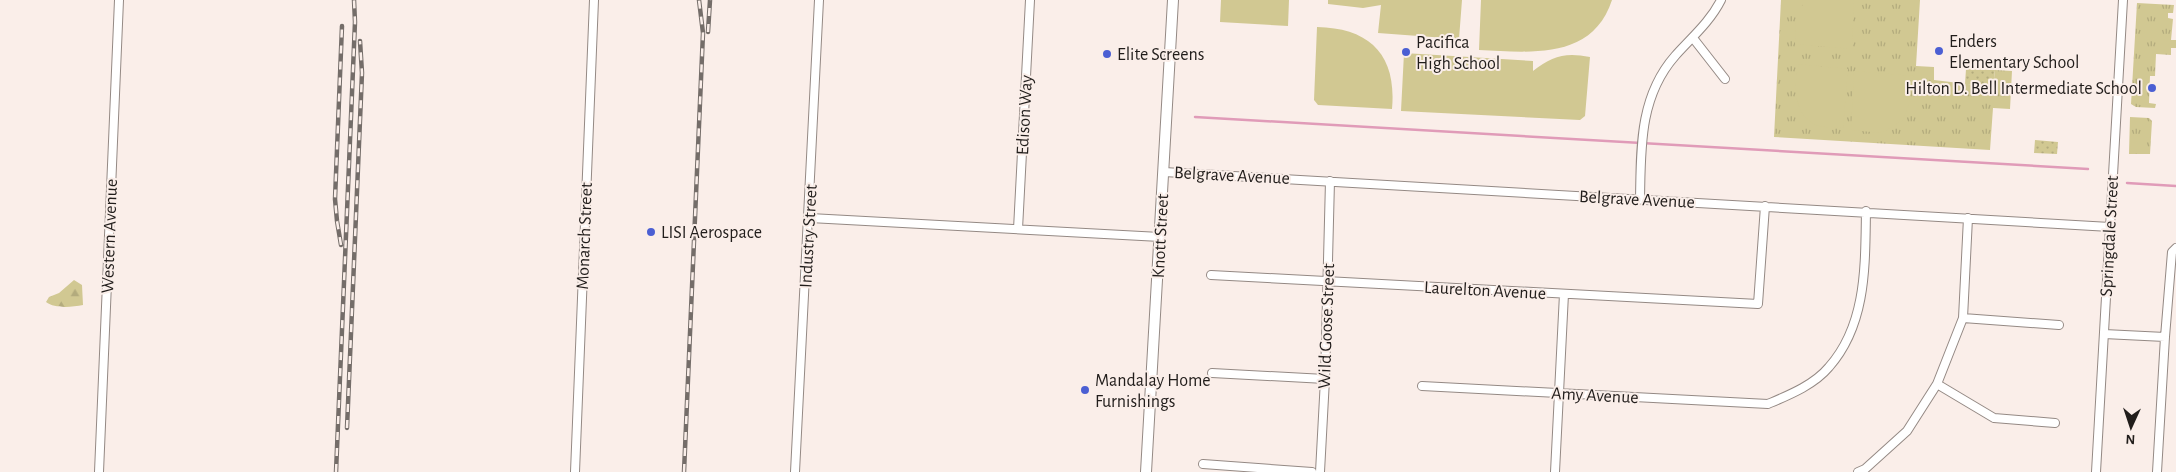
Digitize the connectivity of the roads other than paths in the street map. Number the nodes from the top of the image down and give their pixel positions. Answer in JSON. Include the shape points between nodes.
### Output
{"nodes":[{"id":1,"x":119,"y":0,"type":"edge"},
{"id":2,"x":594,"y":0,"type":"edge"},
{"id":3,"x":820,"y":0,"type":"edge"},
{"id":4,"x":1030,"y":0,"type":"edge"},
{"id":5,"x":1173,"y":0,"type":"edge"},
{"id":6,"x":1721,"y":0,"type":"edge"},
{"id":7,"x":2123,"y":0,"type":"edge"},
{"id":8,"x":1693,"y":38,"type":"junction"},
{"id":9,"x":1725,"y":79,"type":"dead end"},
{"id":10,"x":1164,"y":172,"type":"junction"},
{"id":11,"x":1330,"y":181,"type":"junction"},
{"id":12,"x":1640,"y":199,"type":"junction"},
{"id":13,"x":1765,"y":206,"type":"junction"},
{"id":14,"x":1866,"y":211,"type":"junction"},
{"id":15,"x":810,"y":218,"type":"junction"},
{"id":16,"x":1968,"y":218,"type":"junction"},
{"id":17,"x":2110,"y":227,"type":"junction"},
{"id":18,"x":1018,"y":229,"type":"junction"},
{"id":19,"x":1160,"y":237,"type":"junction"},
{"id":20,"x":2176,"y":248,"type":"edge"},
{"id":21,"x":1211,"y":275,"type":"dead end"},
{"id":22,"x":1328,"y":282,"type":"junction"},
{"id":23,"x":1564,"y":294,"type":"junction"},
{"id":24,"x":1963,"y":318,"type":"junction"},
{"id":25,"x":2059,"y":325,"type":"dead end"},
{"id":26,"x":2104,"y":334,"type":"junction"},
{"id":27,"x":2165,"y":337,"type":"junction"},
{"id":28,"x":1212,"y":373,"type":"dead end"},
{"id":29,"x":1325,"y":379,"type":"junction"},
{"id":30,"x":1937,"y":384,"type":"junction"},
{"id":31,"x":1422,"y":386,"type":"dead end"},
{"id":32,"x":1559,"y":393,"type":"junction"},
{"id":33,"x":2055,"y":423,"type":"dead end"},
{"id":34,"x":1202,"y":464,"type":"dead end"},
{"id":35,"x":1863,"y":471,"type":"edge"},
{"id":36,"x":99,"y":472,"type":"edge"},
{"id":37,"x":575,"y":472,"type":"edge"},
{"id":38,"x":796,"y":472,"type":"edge"},
{"id":39,"x":1146,"y":472,"type":"edge"},
{"id":40,"x":1312,"y":472,"type":"edge"},
{"id":41,"x":1320,"y":472,"type":"edge"},
{"id":42,"x":1554,"y":472,"type":"edge"},
{"id":43,"x":2096,"y":472,"type":"edge"},
{"id":44,"x":2157,"y":472,"type":"edge"}],
"edges":[{"from":1,"to":36,"type":"street","name":"Western Avenue"},
{"from":2,"to":37,"type":"street","name":"Monarch Street"},
{"from":3,"to":15,"type":"street","name":"Industry Street"},
{"from":4,"to":18,"type":"street","name":"Edison Way"},
{"from":5,"to":10,"type":"main road","name":"Knott Street"},
{"from":6,"to":8,"type":"street"},
{"from":7,"to":17,"type":"street","name":"Springdale Street"},
{"from":8,"to":9,"type":"street"},
{"from":8,"to":12,"type":"street","via":[[1674,58],[1654,90],[1642,133]]},
{"from":10,"to":11,"type":"street","name":"Belgrave Avenue"},
{"from":10,"to":19,"type":"main road","name":"Knott Street"},
{"from":11,"to":12,"type":"street","name":"Belgrave Avenue"},
{"from":11,"to":22,"type":"street","name":"Wild Goose Street"},
{"from":12,"to":13,"type":"street","name":"Belgrave Avenue"},
{"from":13,"to":14,"type":"street","name":"Belgrave Avenue"},
{"from":13,"to":23,"type":"street","name":"Laurelton Avenue","via":[[1758,304]]},
{"from":14,"to":16,"type":"street","name":"Belgrave Avenue"},
{"from":14,"to":32,"type":"street","name":"Amy Avenue","via":[[1865,281],[1853,330],[1829,368],[1802,388],[1768,404]]},
{"from":15,"to":18,"type":"street"},
{"from":15,"to":38,"type":"street","name":"Industry Street"},
{"from":16,"to":17,"type":"street","name":"Belgrave Avenue"},
{"from":16,"to":24,"type":"street"},
{"from":17,"to":26,"type":"street","name":"Springdale Street"},
{"from":18,"to":19,"type":"street"},
{"from":19,"to":39,"type":"main road","name":"Knott Street"},
{"from":20,"to":27,"type":"street","via":[[2172,252]]},
{"from":21,"to":22,"type":"street","name":"Laurelton Avenue"},
{"from":22,"to":23,"type":"street","name":"Laurelton Avenue"},
{"from":22,"to":29,"type":"street","name":"Wild Goose Street"},
{"from":23,"to":32,"type":"street"},
{"from":24,"to":25,"type":"street"},
{"from":24,"to":30,"type":"street"},
{"from":26,"to":27,"type":"street"},
{"from":26,"to":43,"type":"street","name":"Springdale Street"},
{"from":27,"to":44,"type":"street"},
{"from":28,"to":29,"type":"street"},
{"from":29,"to":41,"type":"street","name":"Wild Goose Street"},
{"from":30,"to":33,"type":"street","via":[[1994,418]]},
{"from":30,"to":35,"type":"street","via":[[1907,431]]},
{"from":31,"to":32,"type":"street","name":"Amy Avenue"},
{"from":32,"to":42,"type":"street"},
{"from":34,"to":40,"type":"street"}]}
